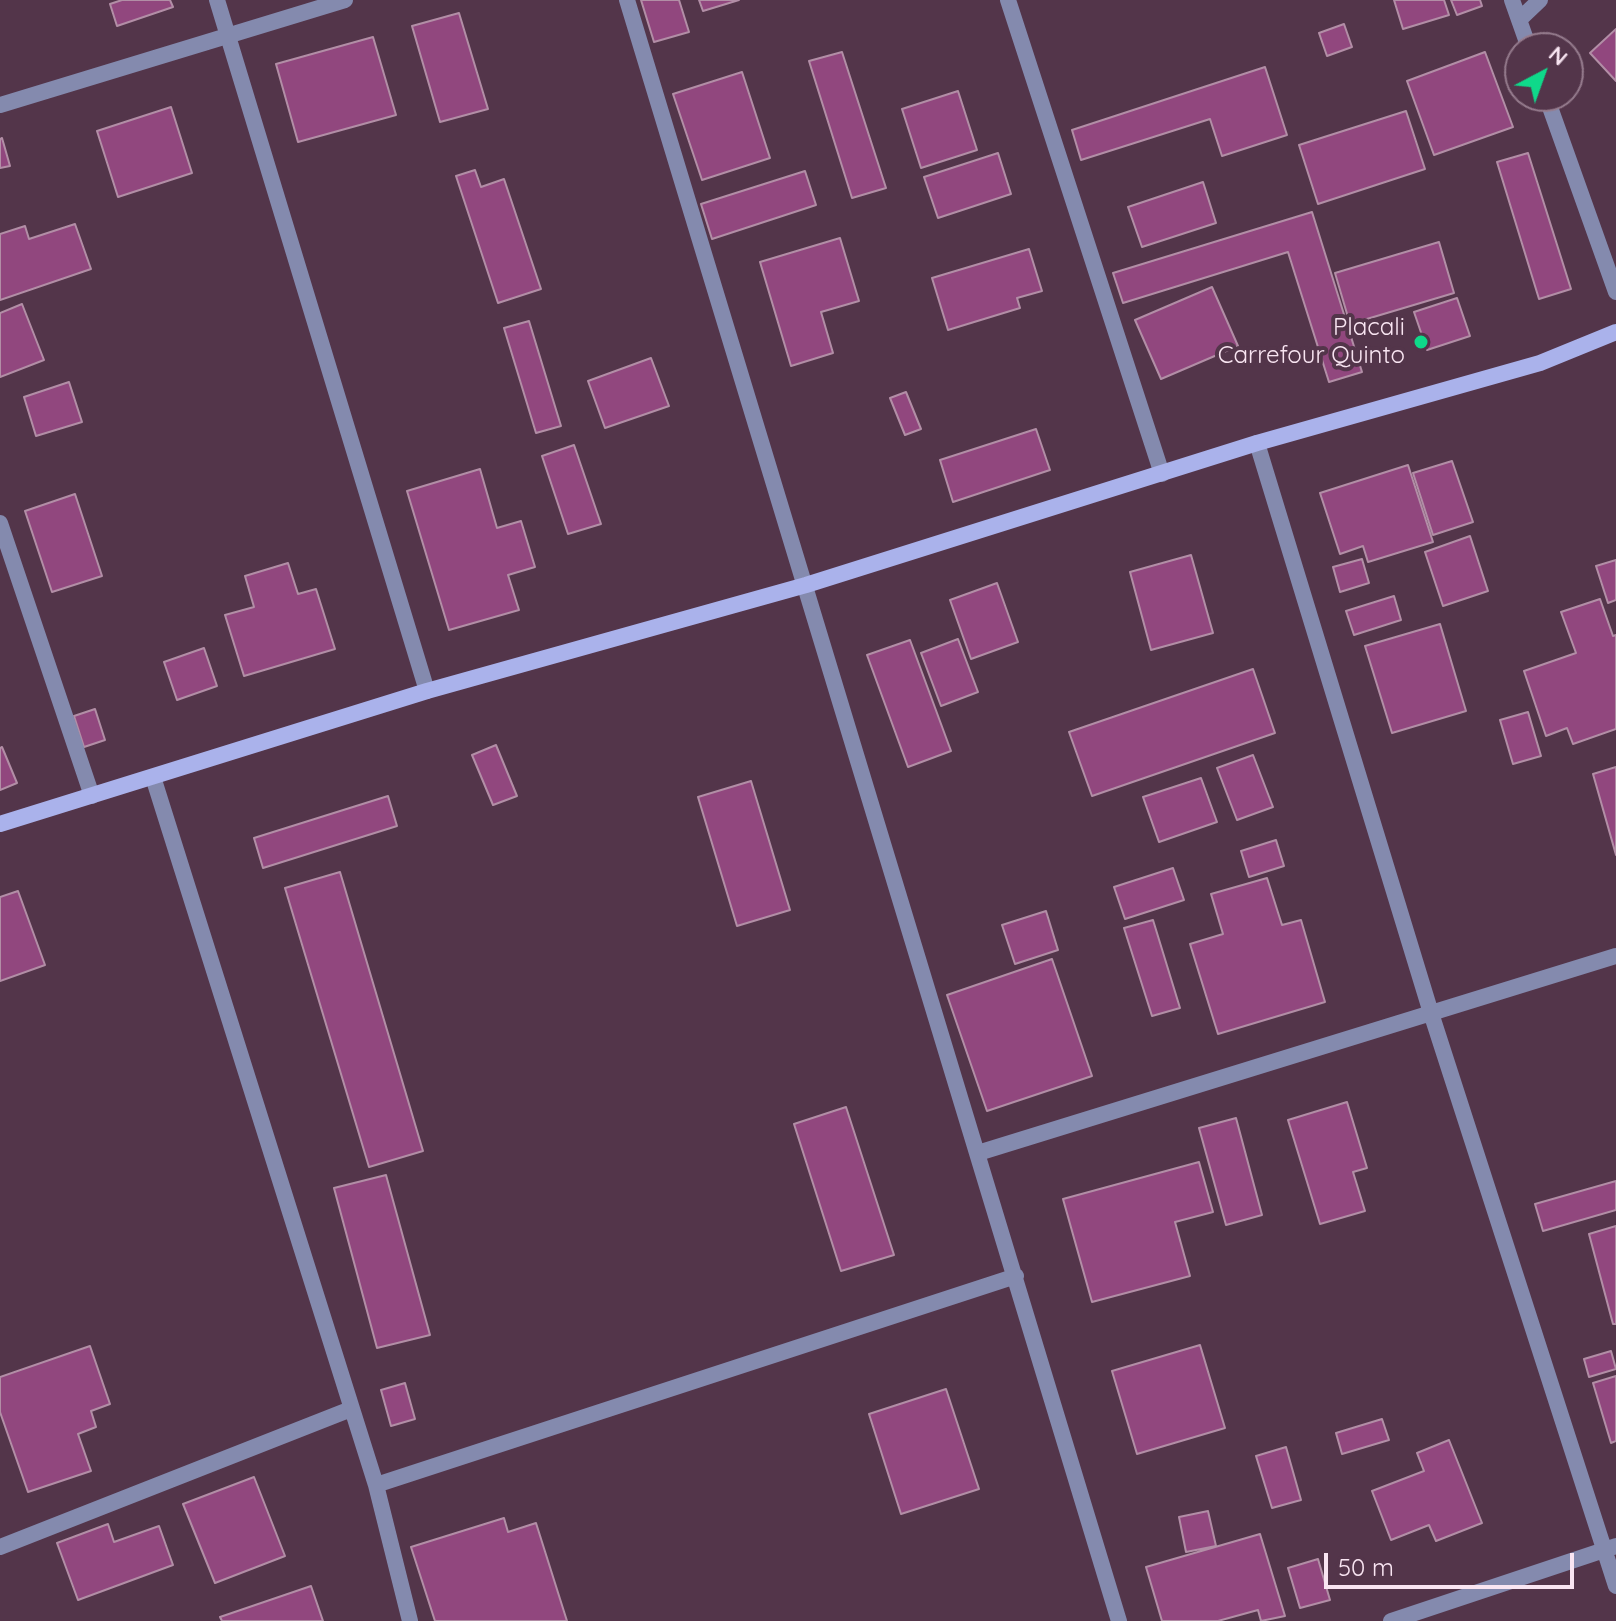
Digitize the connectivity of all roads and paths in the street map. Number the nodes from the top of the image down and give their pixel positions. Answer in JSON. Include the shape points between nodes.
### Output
{"nodes":[{"id":1,"x":217,"y":0,"type":"edge"},
{"id":2,"x":345,"y":0,"type":"edge"},
{"id":3,"x":627,"y":0,"type":"edge"},
{"id":4,"x":1008,"y":0,"type":"edge"},
{"id":5,"x":1512,"y":0,"type":"edge"},
{"id":6,"x":1540,"y":0,"type":"edge"},
{"id":7,"x":1519,"y":20,"type":"junction"},
{"id":8,"x":1523,"y":32,"type":"edge"},
{"id":9,"x":228,"y":36,"type":"junction"},
{"id":10,"x":0,"y":105,"type":"edge"},
{"id":11,"x":1552,"y":112,"type":"edge"},
{"id":12,"x":1616,"y":292,"type":"edge"},
{"id":13,"x":1616,"y":332,"type":"edge"},
{"id":14,"x":1257,"y":443,"type":"junction"},
{"id":15,"x":1162,"y":474,"type":"junction"},
{"id":16,"x":0,"y":523,"type":"edge"},
{"id":17,"x":806,"y":585,"type":"junction"},
{"id":18,"x":427,"y":691,"type":"junction"},
{"id":19,"x":153,"y":777,"type":"junction"},
{"id":20,"x":92,"y":796,"type":"junction"},
{"id":21,"x":0,"y":824,"type":"edge"},
{"id":22,"x":1616,"y":956,"type":"edge"},
{"id":23,"x":1431,"y":1013,"type":"junction"},
{"id":24,"x":978,"y":1153,"type":"junction"},
{"id":25,"x":1016,"y":1276,"type":"junction"},
{"id":26,"x":351,"y":1409,"type":"junction"},
{"id":27,"x":376,"y":1485,"type":"junction"},
{"id":28,"x":0,"y":1547,"type":"edge"},
{"id":29,"x":1611,"y":1547,"type":"edge"},
{"id":30,"x":1616,"y":1586,"type":"edge"},
{"id":31,"x":410,"y":1621,"type":"edge"},
{"id":32,"x":1119,"y":1621,"type":"edge"},
{"id":33,"x":1391,"y":1621,"type":"edge"}],
"edges":[{"from":1,"to":9,"type":"street"},
{"from":2,"to":9,"type":"street"},
{"from":3,"to":17,"type":"street"},
{"from":4,"to":15,"type":"street"},
{"from":5,"to":7,"type":"street"},
{"from":6,"to":7,"type":"street"},
{"from":7,"to":8,"type":"street"},
{"from":9,"to":10,"type":"street"},
{"from":9,"to":18,"type":"street"},
{"from":11,"to":12,"type":"street"},
{"from":13,"to":14,"type":"street","via":[[1540,363]]},
{"from":14,"to":15,"type":"street"},
{"from":14,"to":23,"type":"street"},
{"from":15,"to":17,"type":"street"},
{"from":16,"to":20,"type":"street"},
{"from":17,"to":18,"type":"street"},
{"from":17,"to":24,"type":"street"},
{"from":18,"to":19,"type":"street"},
{"from":19,"to":20,"type":"street"},
{"from":19,"to":26,"type":"street"},
{"from":20,"to":21,"type":"street"},
{"from":22,"to":23,"type":"street"},
{"from":23,"to":24,"type":"street"},
{"from":23,"to":29,"type":"street"},
{"from":24,"to":25,"type":"street"},
{"from":25,"to":27,"type":"street"},
{"from":25,"to":32,"type":"street"},
{"from":26,"to":27,"type":"street"},
{"from":26,"to":28,"type":"street"},
{"from":27,"to":31,"type":"street"},
{"from":29,"to":30,"type":"street"},
{"from":29,"to":33,"type":"street"}]}
